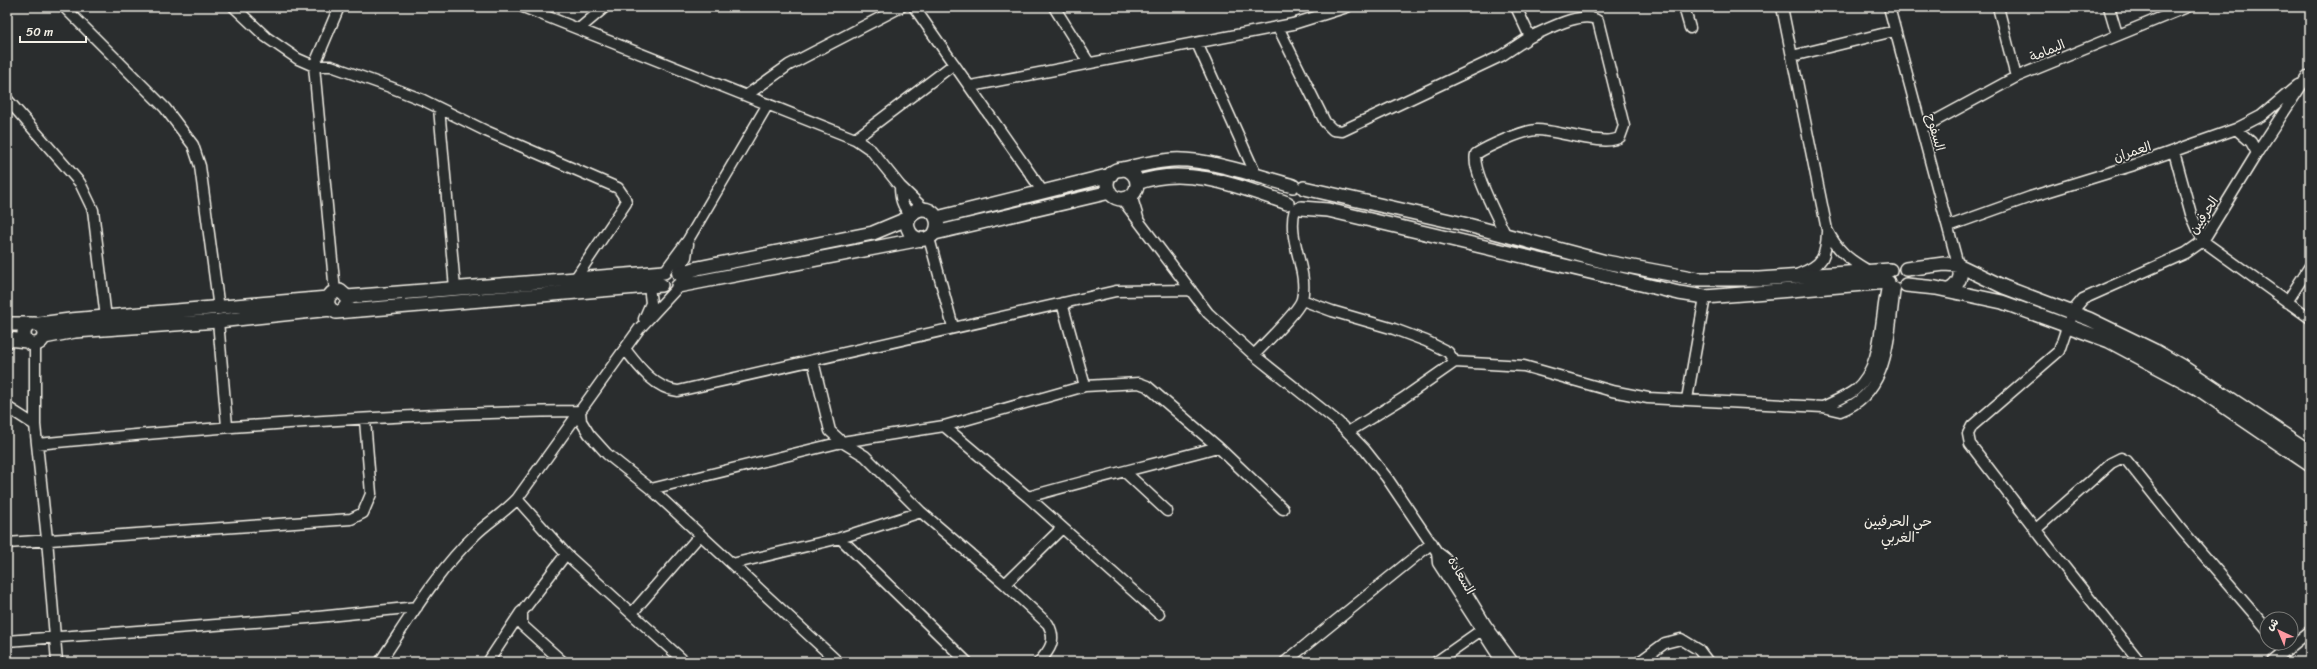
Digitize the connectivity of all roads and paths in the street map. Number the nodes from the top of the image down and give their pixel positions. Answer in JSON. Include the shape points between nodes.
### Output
{"nodes":[{"id":1,"x":64,"y":7,"type":"edge"},
{"id":2,"x":234,"y":7,"type":"edge"},
{"id":3,"x":339,"y":7,"type":"edge"},
{"id":4,"x":523,"y":7,"type":"edge"},
{"id":5,"x":605,"y":7,"type":"edge"},
{"id":6,"x":901,"y":7,"type":"edge"},
{"id":7,"x":914,"y":7,"type":"edge"},
{"id":8,"x":1054,"y":7,"type":"edge"},
{"id":9,"x":1347,"y":7,"type":"edge"},
{"id":10,"x":1516,"y":7,"type":"edge"},
{"id":11,"x":1684,"y":7,"type":"edge"},
{"id":12,"x":1782,"y":7,"type":"edge"},
{"id":13,"x":1889,"y":7,"type":"edge"},
{"id":14,"x":1998,"y":7,"type":"edge"},
{"id":15,"x":2109,"y":7,"type":"edge"},
{"id":16,"x":2187,"y":7,"type":"edge"},
{"id":17,"x":1278,"y":27,"type":"junction"},
{"id":18,"x":1690,"y":28,"type":"dead end"},
{"id":19,"x":579,"y":29,"type":"junction"},
{"id":20,"x":1894,"y":31,"type":"junction"},
{"id":21,"x":2117,"y":34,"type":"junction"},
{"id":22,"x":1530,"y":37,"type":"junction"},
{"id":23,"x":1197,"y":43,"type":"junction"},
{"id":24,"x":1792,"y":56,"type":"junction"},
{"id":25,"x":1089,"y":63,"type":"junction"},
{"id":26,"x":954,"y":64,"type":"junction"},
{"id":27,"x":314,"y":66,"type":"junction"},
{"id":28,"x":2309,"y":76,"type":"edge"},
{"id":29,"x":2016,"y":77,"type":"junction"},
{"id":30,"x":971,"y":86,"type":"junction"},
{"id":31,"x":747,"y":95,"type":"junction"},
{"id":32,"x":7,"y":99,"type":"edge"},
{"id":33,"x":768,"y":104,"type":"junction"},
{"id":34,"x":440,"y":108,"type":"junction"},
{"id":35,"x":1922,"y":128,"type":"junction"},
{"id":36,"x":2236,"y":129,"type":"junction"},
{"id":37,"x":855,"y":139,"type":"junction"},
{"id":38,"x":2174,"y":152,"type":"junction"},
{"id":39,"x":2257,"y":153,"type":"junction"},
{"id":40,"x":1115,"y":172,"type":"junction"},
{"id":41,"x":1256,"y":175,"type":"junction"},
{"id":42,"x":1137,"y":183,"type":"junction"},
{"id":43,"x":900,"y":186,"type":"junction"},
{"id":44,"x":1299,"y":187,"type":"junction"},
{"id":45,"x":1043,"y":192,"type":"junction"},
{"id":46,"x":1110,"y":192,"type":"junction"},
{"id":47,"x":1127,"y":197,"type":"junction"},
{"id":48,"x":1294,"y":207,"type":"junction"},
{"id":49,"x":924,"y":209,"type":"junction"},
{"id":50,"x":910,"y":217,"type":"junction"},
{"id":51,"x":937,"y":218,"type":"junction"},
{"id":52,"x":1949,"y":226,"type":"junction"},
{"id":53,"x":1827,"y":230,"type":"junction"},
{"id":54,"x":1504,"y":234,"type":"junction"},
{"id":55,"x":928,"y":237,"type":"junction"},
{"id":56,"x":2203,"y":241,"type":"junction"},
{"id":57,"x":1944,"y":264,"type":"junction"},
{"id":58,"x":1958,"y":265,"type":"junction"},
{"id":59,"x":2310,"y":266,"type":"edge"},
{"id":60,"x":1867,"y":270,"type":"junction"},
{"id":61,"x":1794,"y":276,"type":"junction"},
{"id":62,"x":673,"y":277,"type":"junction"},
{"id":63,"x":575,"y":279,"type":"junction"},
{"id":64,"x":1893,"y":282,"type":"junction"},
{"id":65,"x":655,"y":285,"type":"junction"},
{"id":66,"x":455,"y":288,"type":"junction"},
{"id":67,"x":1943,"y":289,"type":"junction"},
{"id":68,"x":1190,"y":290,"type":"junction"},
{"id":69,"x":1705,"y":297,"type":"junction"},
{"id":70,"x":1302,"y":300,"type":"junction"},
{"id":71,"x":334,"y":302,"type":"junction"},
{"id":72,"x":2287,"y":302,"type":"junction"},
{"id":73,"x":1062,"y":303,"type":"junction"},
{"id":74,"x":2072,"y":312,"type":"junction"},
{"id":75,"x":218,"y":315,"type":"junction"},
{"id":76,"x":106,"y":318,"type":"junction"},
{"id":77,"x":2310,"y":318,"type":"edge"},
{"id":78,"x":7,"y":324,"type":"edge"},
{"id":79,"x":2068,"y":325,"type":"junction"},
{"id":80,"x":953,"y":327,"type":"junction"},
{"id":81,"x":639,"y":329,"type":"junction"},
{"id":82,"x":35,"y":334,"type":"junction"},
{"id":83,"x":7,"y":339,"type":"edge"},
{"id":84,"x":625,"y":348,"type":"junction"},
{"id":85,"x":1254,"y":355,"type":"junction"},
{"id":86,"x":813,"y":361,"type":"junction"},
{"id":87,"x":1455,"y":362,"type":"junction"},
{"id":88,"x":1085,"y":386,"type":"junction"},
{"id":89,"x":1687,"y":399,"type":"junction"},
{"id":90,"x":7,"y":407,"type":"edge"},
{"id":91,"x":580,"y":411,"type":"junction"},
{"id":92,"x":365,"y":420,"type":"junction"},
{"id":93,"x":35,"y":425,"type":"junction"},
{"id":94,"x":227,"y":426,"type":"junction"},
{"id":95,"x":944,"y":426,"type":"junction"},
{"id":96,"x":1348,"y":432,"type":"junction"},
{"id":97,"x":842,"y":442,"type":"junction"},
{"id":98,"x":37,"y":444,"type":"junction"},
{"id":99,"x":1218,"y":447,"type":"junction"},
{"id":100,"x":2310,"y":452,"type":"edge"},
{"id":101,"x":2310,"y":466,"type":"edge"},
{"id":102,"x":1125,"y":472,"type":"junction"},
{"id":103,"x":651,"y":489,"type":"junction"},
{"id":104,"x":1028,"y":497,"type":"junction"},
{"id":105,"x":516,"y":500,"type":"junction"},
{"id":106,"x":1283,"y":508,"type":"dead end"},
{"id":107,"x":1168,"y":511,"type":"dead end"},
{"id":108,"x":921,"y":512,"type":"junction"},
{"id":109,"x":1061,"y":529,"type":"junction"},
{"id":110,"x":2035,"y":530,"type":"junction"},
{"id":111,"x":700,"y":535,"type":"junction"},
{"id":112,"x":840,"y":538,"type":"junction"},
{"id":113,"x":48,"y":539,"type":"junction"},
{"id":114,"x":7,"y":543,"type":"edge"},
{"id":115,"x":1435,"y":547,"type":"junction"},
{"id":116,"x":566,"y":554,"type":"junction"},
{"id":117,"x":732,"y":564,"type":"junction"},
{"id":118,"x":1005,"y":584,"type":"junction"},
{"id":119,"x":417,"y":606,"type":"junction"},
{"id":120,"x":522,"y":612,"type":"junction"},
{"id":121,"x":632,"y":613,"type":"junction"},
{"id":122,"x":1159,"y":614,"type":"dead end"},
{"id":123,"x":2259,"y":621,"type":"edge"},
{"id":124,"x":1480,"y":631,"type":"junction"},
{"id":125,"x":2310,"y":631,"type":"edge"},
{"id":126,"x":2299,"y":637,"type":"edge"},
{"id":127,"x":56,"y":638,"type":"junction"},
{"id":128,"x":7,"y":641,"type":"edge"},
{"id":129,"x":2279,"y":651,"type":"edge"},
{"id":130,"x":835,"y":661,"type":"edge"},
{"id":131,"x":57,"y":662,"type":"edge"},
{"id":132,"x":380,"y":662,"type":"edge"},
{"id":133,"x":488,"y":662,"type":"edge"},
{"id":134,"x":563,"y":662,"type":"edge"},
{"id":135,"x":685,"y":662,"type":"edge"},
{"id":136,"x":967,"y":662,"type":"edge"},
{"id":137,"x":1039,"y":662,"type":"edge"},
{"id":138,"x":1285,"y":662,"type":"edge"},
{"id":139,"x":1436,"y":662,"type":"edge"},
{"id":140,"x":1502,"y":662,"type":"edge"},
{"id":141,"x":1513,"y":662,"type":"edge"},
{"id":142,"x":1639,"y":662,"type":"edge"},
{"id":143,"x":1708,"y":662,"type":"edge"},
{"id":144,"x":2140,"y":662,"type":"edge"},
{"id":145,"x":2272,"y":662,"type":"edge"}],
"edges":[{"from":1,"to":75,"type":"street","via":[[165,108],[193,145],[200,166]]},
{"from":2,"to":27,"type":"street","via":[[266,37],[298,59]]},
{"from":3,"to":27,"type":"street"},
{"from":4,"to":19,"type":"street"},
{"from":5,"to":19,"type":"street"},
{"from":6,"to":31,"type":"street","via":[[789,65]]},
{"from":7,"to":26,"type":"street"},
{"from":8,"to":25,"type":"street"},
{"from":9,"to":17,"type":"street"},
{"from":10,"to":22,"type":"street"},
{"from":11,"to":18,"type":"street"},
{"from":12,"to":24,"type":"street"},
{"from":13,"to":20,"type":"street","name":"السفوح"},
{"from":14,"to":29,"type":"street"},
{"from":15,"to":21,"type":"street"},
{"from":16,"to":21,"type":"street","name":"اليمامة"},
{"from":17,"to":22,"type":"street","via":[[1325,122],[1333,130],[1342,131],[1501,56]]},
{"from":17,"to":23,"type":"street"},
{"from":19,"to":31,"type":"street"},
{"from":20,"to":24,"type":"street"},
{"from":20,"to":35,"type":"street","name":"السفوح"},
{"from":21,"to":29,"type":"street","name":"اليمامة"},
{"from":22,"to":54,"type":"street","via":[[1584,17],[1595,18],[1601,27],[1624,126],[1620,137],[1610,141],[1550,130],[1528,131],[1476,154],[1474,159],[1478,172]]},
{"from":23,"to":25,"type":"street"},
{"from":23,"to":41,"type":"street"},
{"from":24,"to":53,"type":"street"},
{"from":25,"to":30,"type":"street"},
{"from":26,"to":30,"type":"street"},
{"from":26,"to":37,"type":"street"},
{"from":27,"to":34,"type":"street","via":[[331,66]]},
{"from":27,"to":71,"type":"street"},
{"from":28,"to":36,"type":"street","name":"العمران","via":[[2261,116]]},
{"from":28,"to":39,"type":"street","name":"الحرفيين"},
{"from":29,"to":35,"type":"street","name":"اليمامة"},
{"from":30,"to":45,"type":"street"},
{"from":31,"to":33,"type":"street"},
{"from":32,"to":76,"type":"street","via":[[80,183],[93,210]]},
{"from":33,"to":37,"type":"street"},
{"from":33,"to":62,"type":"street","via":[[688,240],[686,257]]},
{"from":34,"to":63,"type":"street","via":[[622,192],[626,203],[622,212]]},
{"from":34,"to":66,"type":"street"},
{"from":35,"to":52,"type":"street","name":"السفوح"},
{"from":36,"to":38,"type":"street","name":"العمران"},
{"from":36,"to":39,"type":"street","via":[[2251,142]]},
{"from":37,"to":43,"type":"street","via":[[871,150]]},
{"from":38,"to":52,"type":"street","name":"العمران","via":[[2030,197]]},
{"from":38,"to":56,"type":"street","via":[[2191,214]]},
{"from":39,"to":56,"type":"street","name":"الحرفيين"},
{"from":40,"to":41,"type":"main road","via":[[1175,160],[1197,162]]},
{"from":40,"to":42,"type":"main road","via":[[1128,171],[1133,174]]},
{"from":40,"to":45,"type":"main road"},
{"from":40,"to":46,"type":"main road","via":[[1107,183]]},
{"from":41,"to":44,"type":"main road"},
{"from":42,"to":47,"type":"main road","via":[[1136,188]]},
{"from":42,"to":48,"type":"main road","via":[[1149,178],[1179,175],[1252,191]]},
{"from":43,"to":49,"type":"street"},
{"from":43,"to":50,"type":"street","via":[[900,196]]},
{"from":44,"to":48,"type":"main road","via":[[1286,193]]},
{"from":44,"to":48,"type":"main road","via":[[1308,198],[1306,204]]},
{"from":44,"to":54,"type":"main road"},
{"from":45,"to":51,"type":"main road"},
{"from":46,"to":47,"type":"main road"},
{"from":46,"to":55,"type":"main road"},
{"from":47,"to":68,"type":"street","via":[[1139,221]]},
{"from":48,"to":69,"type":"main road","via":[[1328,210]]},
{"from":48,"to":70,"type":"street","via":[[1291,222],[1303,284]]},
{"from":49,"to":50,"type":"main road"},
{"from":49,"to":51,"type":"main road"},
{"from":50,"to":55,"type":"main road","via":[[910,232]]},
{"from":50,"to":62,"type":"main road","via":[[873,233],[698,268]]},
{"from":51,"to":55,"type":"main road","via":[[938,224]]},
{"from":52,"to":58,"type":"street","name":"السفوح"},
{"from":53,"to":60,"type":"street","via":[[1843,255]]},
{"from":53,"to":61,"type":"street","via":[[1826,249],[1820,262],[1814,268]]},
{"from":54,"to":61,"type":"main road","via":[[1606,262],[1697,278],[1759,279]]},
{"from":55,"to":62,"type":"main road"},
{"from":55,"to":80,"type":"street"},
{"from":56,"to":72,"type":"street"},
{"from":56,"to":74,"type":"street","name":"الحرفيين","via":[[2186,253],[2089,295]]},
{"from":57,"to":58,"type":"main road"},
{"from":57,"to":64,"type":"main road","via":[[1906,269],[1909,278]]},
{"from":57,"to":67,"type":"main road","via":[[1937,273]]},
{"from":58,"to":67,"type":"main road","via":[[1960,272],[1956,286]]},
{"from":58,"to":74,"type":"main road","via":[[2004,287]]},
{"from":59,"to":72,"type":"street"},
{"from":60,"to":61,"type":"main road"},
{"from":60,"to":64,"type":"main road"},
{"from":62,"to":63,"type":"main road"},
{"from":62,"to":65,"type":"main road","via":[[666,290]]},
{"from":62,"to":81,"type":"street"},
{"from":63,"to":66,"type":"main road"},
{"from":64,"to":67,"type":"main road"},
{"from":64,"to":69,"type":"main road"},
{"from":64,"to":89,"type":"street","via":[[1874,360],[1867,377],[1848,394],[1823,407],[1750,405]]},
{"from":65,"to":71,"type":"main road"},
{"from":65,"to":81,"type":"street","via":[[651,303]]},
{"from":66,"to":71,"type":"main road","via":[[347,297],[347,305]]},
{"from":67,"to":79,"type":"main road","via":[[2002,302]]},
{"from":68,"to":73,"type":"street","via":[[1116,291]]},
{"from":68,"to":85,"type":"street","via":[[1208,313]]},
{"from":69,"to":89,"type":"street"},
{"from":70,"to":85,"type":"street"},
{"from":70,"to":87,"type":"street","via":[[1420,339],[1448,352]]},
{"from":71,"to":75,"type":"main road"},
{"from":72,"to":77,"type":"street"},
{"from":73,"to":80,"type":"street"},
{"from":73,"to":88,"type":"street"},
{"from":74,"to":79,"type":"street"},
{"from":74,"to":100,"type":"main road","via":[[2128,337],[2181,366]]},
{"from":75,"to":76,"type":"main road"},
{"from":75,"to":82,"type":"main road"},
{"from":75,"to":94,"type":"street"},
{"from":76,"to":82,"type":"main road","via":[[70,320]]},
{"from":78,"to":82,"type":"main road"},
{"from":79,"to":101,"type":"main road","via":[[2108,340],[2174,374]]},
{"from":79,"to":110,"type":"street","via":[[2059,351],[1972,426],[1968,434],[1970,444]]},
{"from":80,"to":86,"type":"street"},
{"from":81,"to":84,"type":"street"},
{"from":82,"to":83,"type":"main road"},
{"from":82,"to":93,"type":"street"},
{"from":84,"to":86,"type":"street","via":[[634,362],[658,384],[669,390],[678,391]]},
{"from":84,"to":91,"type":"street"},
{"from":85,"to":96,"type":"street"},
{"from":86,"to":97,"type":"street","via":[[830,431]]},
{"from":87,"to":89,"type":"street","via":[[1524,366],[1629,395]]},
{"from":87,"to":96,"type":"street"},
{"from":88,"to":95,"type":"street"},
{"from":88,"to":99,"type":"street","via":[[1139,383],[1147,386]]},
{"from":90,"to":93,"type":"street"},
{"from":91,"to":92,"type":"street","via":[[490,412]]},
{"from":91,"to":103,"type":"street","via":[[581,422],[607,454]]},
{"from":91,"to":105,"type":"street"},
{"from":92,"to":94,"type":"street"},
{"from":92,"to":113,"type":"street","via":[[371,494],[366,508],[357,516],[345,519]]},
{"from":93,"to":98,"type":"street"},
{"from":94,"to":98,"type":"street"},
{"from":95,"to":97,"type":"street"},
{"from":95,"to":104,"type":"street"},
{"from":96,"to":115,"type":"street","via":[[1387,478]]},
{"from":97,"to":103,"type":"street"},
{"from":97,"to":108,"type":"street","via":[[865,456]]},
{"from":98,"to":113,"type":"street"},
{"from":99,"to":102,"type":"street"},
{"from":99,"to":106,"type":"street"},
{"from":102,"to":104,"type":"street","via":[[1097,477]]},
{"from":102,"to":107,"type":"street"},
{"from":103,"to":111,"type":"street"},
{"from":104,"to":109,"type":"street"},
{"from":105,"to":116,"type":"street"},
{"from":105,"to":119,"type":"street","via":[[474,535]]},
{"from":108,"to":112,"type":"street"},
{"from":108,"to":118,"type":"street"},
{"from":109,"to":118,"type":"street"},
{"from":109,"to":122,"type":"street"},
{"from":110,"to":123,"type":"street","via":[[2111,463],[2120,458],[2127,460]]},
{"from":110,"to":144,"type":"street"},
{"from":111,"to":117,"type":"street"},
{"from":111,"to":121,"type":"street"},
{"from":112,"to":117,"type":"street"},
{"from":112,"to":136,"type":"street"},
{"from":113,"to":114,"type":"street"},
{"from":113,"to":127,"type":"street"},
{"from":115,"to":124,"type":"street","name":"السعادة","via":[[1438,563]]},
{"from":115,"to":138,"type":"street"},
{"from":115,"to":141,"type":"street","name":"السعادة","via":[[1446,559],[1486,625]]},
{"from":116,"to":120,"type":"street"},
{"from":116,"to":121,"type":"street"},
{"from":117,"to":130,"type":"street"},
{"from":118,"to":137,"type":"street","via":[[1048,624],[1053,632],[1053,642]]},
{"from":119,"to":127,"type":"street","via":[[308,618]]},
{"from":119,"to":132,"type":"street"},
{"from":120,"to":133,"type":"street"},
{"from":120,"to":134,"type":"street","via":[[522,625]]},
{"from":121,"to":135,"type":"street"},
{"from":124,"to":139,"type":"street"},
{"from":124,"to":140,"type":"street","name":"السعادة"},
{"from":125,"to":126,"type":"street"},
{"from":127,"to":128,"type":"street"},
{"from":127,"to":131,"type":"street"},
{"from":129,"to":145,"type":"street"},
{"from":142,"to":143,"type":"street","via":[[1665,643],[1681,639],[1698,650]]}]}
